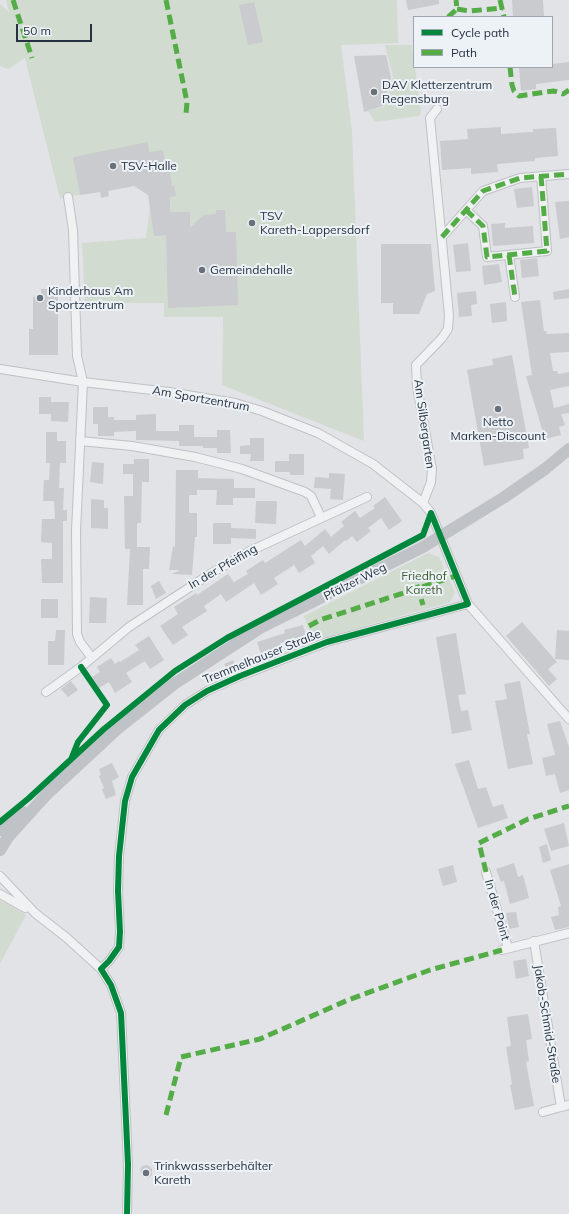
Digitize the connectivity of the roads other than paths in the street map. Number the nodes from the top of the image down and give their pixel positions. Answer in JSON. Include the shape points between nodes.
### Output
{"nodes":[{"id":1,"x":436,"y":109,"type":"dead end"},
{"id":2,"x":569,"y":174,"type":"edge"},
{"id":3,"x":541,"y":176,"type":"junction"},
{"id":4,"x":68,"y":197,"type":"dead end"},
{"id":5,"x":466,"y":210,"type":"junction"},
{"id":6,"x":442,"y":237,"type":"junction"},
{"id":7,"x":509,"y":255,"type":"junction"},
{"id":8,"x":515,"y":297,"type":"dead end"},
{"id":9,"x":0,"y":369,"type":"edge"},
{"id":10,"x":82,"y":382,"type":"junction"},
{"id":11,"x":80,"y":441,"type":"junction"},
{"id":12,"x":569,"y":449,"type":"edge"},
{"id":13,"x":366,"y":497,"type":"dead end"},
{"id":14,"x":423,"y":503,"type":"junction"},
{"id":15,"x":321,"y":517,"type":"junction"},
{"id":16,"x":440,"y":537,"type":"junction"},
{"id":17,"x":468,"y":604,"type":"junction"},
{"id":18,"x":92,"y":658,"type":"junction"},
{"id":19,"x":46,"y":692,"type":"dead end"},
{"id":20,"x":569,"y":720,"type":"edge"},
{"id":21,"x":47,"y":794,"type":"junction"},
{"id":22,"x":0,"y":830,"type":"edge"},
{"id":23,"x":0,"y":850,"type":"edge"},
{"id":24,"x":486,"y":872,"type":"dead end"},
{"id":25,"x":0,"y":876,"type":"edge"},
{"id":26,"x":0,"y":894,"type":"edge"},
{"id":27,"x":34,"y":913,"type":"junction"},
{"id":28,"x":569,"y":934,"type":"edge"},
{"id":29,"x":534,"y":941,"type":"junction"},
{"id":30,"x":101,"y":969,"type":"junction"},
{"id":31,"x":565,"y":1106,"type":"edge"},
{"id":32,"x":542,"y":1112,"type":"dead end"},
{"id":33,"x":127,"y":1214,"type":"edge"}],
"edges":[{"from":1,"to":6,"type":"street","name":"Am Silbergarten","via":[[430,118]]},
{"from":2,"to":3,"type":"street"},
{"from":3,"to":5,"type":"street","via":[[520,178],[483,191]]},
{"from":3,"to":7,"type":"street","via":[[547,251]]},
{"from":4,"to":10,"type":"street","via":[[73,230],[77,356]]},
{"from":5,"to":6,"type":"street"},
{"from":5,"to":7,"type":"street","via":[[483,226],[487,257]]},
{"from":6,"to":14,"type":"street","name":"Am Silbergarten","via":[[448,328],[442,338],[416,365],[417,387],[432,469],[431,482]]},
{"from":7,"to":8,"type":"street"},
{"from":9,"to":10,"type":"street","name":"Am Sportzentrum"},
{"from":10,"to":11,"type":"street"},
{"from":10,"to":14,"type":"street","name":"Am Sportzentrum","via":[[212,399],[262,411],[318,433],[346,448],[373,464]]},
{"from":11,"to":15,"type":"street","via":[[132,446],[195,457],[242,469],[305,492],[311,496]]},
{"from":11,"to":18,"type":"street","via":[[76,531],[78,634],[80,642]]},
{"from":12,"to":16,"type":"street","name":"Pfälzer Weg","via":[[504,498]]},
{"from":13,"to":15,"type":"street","name":"In der Pfeifing"},
{"from":14,"to":16,"type":"street","name":"Am Sportzentrum","via":[[431,513]]},
{"from":15,"to":18,"type":"street","name":"In der Pfeifing","via":[[250,551],[210,574],[129,627]]},
{"from":16,"to":17,"type":"street"},
{"from":16,"to":21,"type":"street","name":"Pfälzer Weg","via":[[260,628],[217,655],[139,710]]},
{"from":17,"to":20,"type":"street"},
{"from":17,"to":30,"type":"street","name":"Tremmelhauser Straße","via":[[327,642],[240,676],[207,691],[185,705],[164,725],[132,777],[125,800],[119,856],[119,947]]},
{"from":18,"to":19,"type":"street","name":"In der Pfeifing"},
{"from":21,"to":22,"type":"street"},
{"from":21,"to":23,"type":"street","via":[[8,837]]},
{"from":24,"to":29,"type":"street","name":"In der Point","via":[[505,949]]},
{"from":25,"to":27,"type":"street"},
{"from":26,"to":27,"type":"street"},
{"from":27,"to":30,"type":"street"},
{"from":28,"to":29,"type":"street"},
{"from":29,"to":31,"type":"street","name":"Jakob-Schmid-Straße"},
{"from":30,"to":33,"type":"street","via":[[111,985],[121,1013],[128,1164]]},
{"from":31,"to":32,"type":"street","name":"Jakob-Schmid-Straße"}]}
